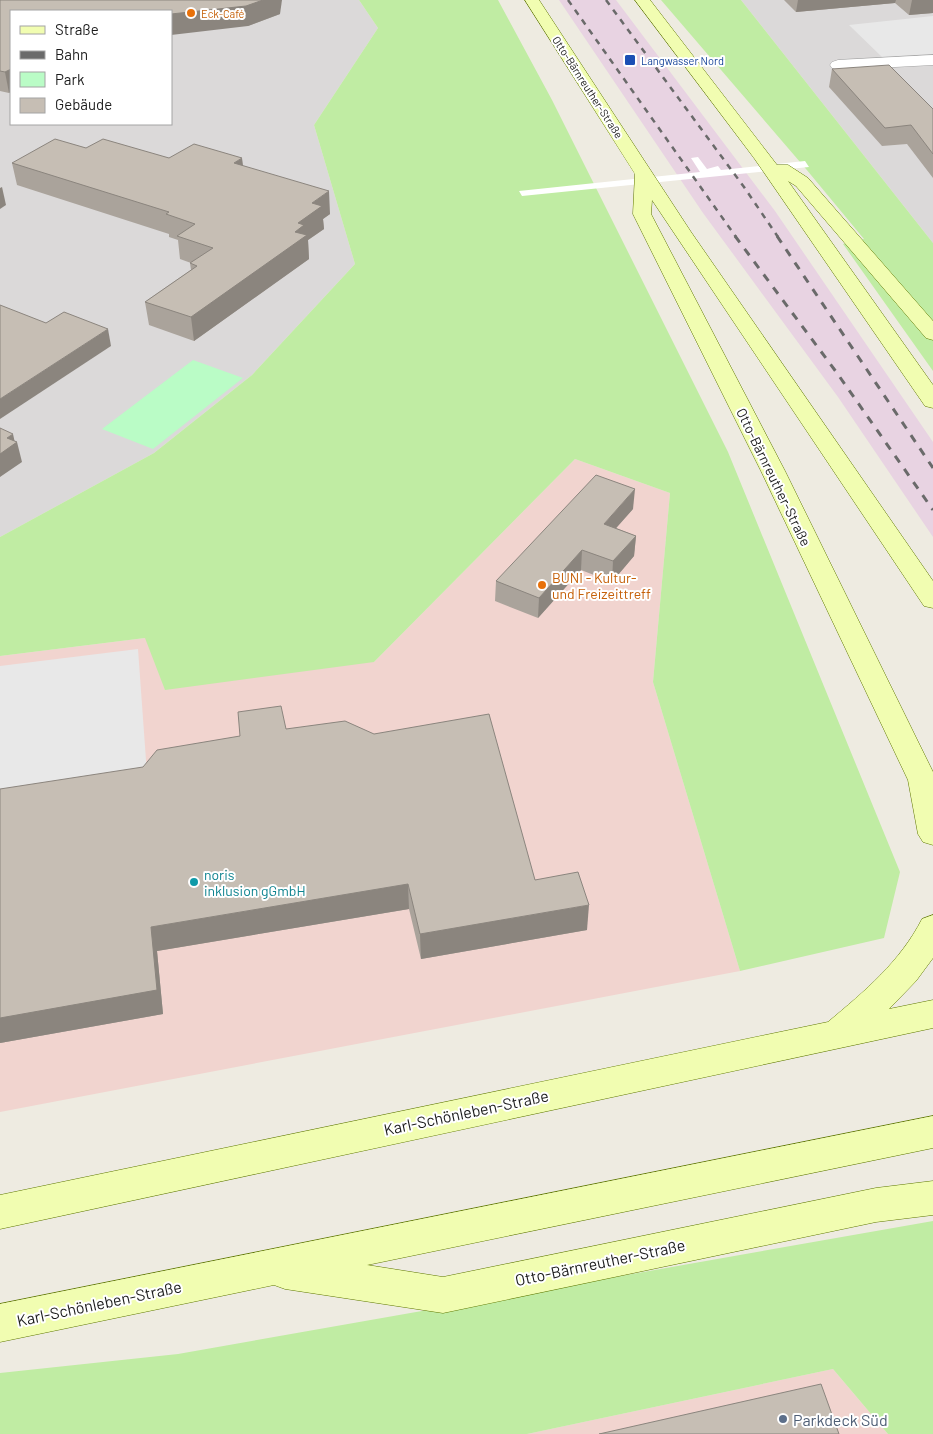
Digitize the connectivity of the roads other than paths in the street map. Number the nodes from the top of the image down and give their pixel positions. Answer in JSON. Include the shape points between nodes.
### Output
{"nodes":[{"id":1,"x":532,"y":0,"type":"edge"},
{"id":2,"x":642,"y":0,"type":"edge"},
{"id":3,"x":933,"y":60,"type":"edge"},
{"id":4,"x":838,"y":65,"type":"dead end"},
{"id":5,"x":760,"y":154,"type":"junction"},
{"id":6,"x":644,"y":174,"type":"junction"},
{"id":7,"x":933,"y":334,"type":"edge"},
{"id":8,"x":933,"y":401,"type":"edge"},
{"id":9,"x":933,"y":600,"type":"edge"},
{"id":10,"x":927,"y":788,"type":"edge"},
{"id":11,"x":933,"y":834,"type":"edge"},
{"id":12,"x":933,"y":928,"type":"edge"},
{"id":13,"x":933,"y":1014,"type":"edge"},
{"id":14,"x":840,"y":1033,"type":"junction"},
{"id":15,"x":933,"y":1132,"type":"edge"},
{"id":16,"x":933,"y":1198,"type":"edge"},
{"id":17,"x":0,"y":1212,"type":"edge"},
{"id":18,"x":267,"y":1268,"type":"junction"},
{"id":19,"x":0,"y":1323,"type":"edge"}],
"edges":[{"from":1,"to":6,"type":"main road","name":"Otto-Bärnreuther-Straße"},
{"from":2,"to":5,"type":"main road"},
{"from":3,"to":4,"type":"street"},
{"from":5,"to":7,"type":"main road","via":[[802,182]]},
{"from":5,"to":8,"type":"main road"},
{"from":6,"to":9,"type":"main road","name":"Otto-Bärnreuther-Straße"},
{"from":6,"to":10,"type":"main road","name":"Otto-Bärnreuther-Straße","via":[[642,214],[773,471]]},
{"from":10,"to":11,"type":"main road","name":"Otto-Bärnreuther-Straße"},
{"from":12,"to":14,"type":"main road","via":[[925,945],[893,986]]},
{"from":13,"to":14,"type":"main road","name":"Karl-Schönleben-Straße"},
{"from":14,"to":17,"type":"main road","name":"Karl-Schönleben-Straße"},
{"from":15,"to":18,"type":"main road","name":"Karl-Schönleben-Straße"},
{"from":16,"to":18,"type":"main road","name":"Otto-Bärnreuther-Straße","via":[[876,1205],[443,1295]]},
{"from":18,"to":19,"type":"main road","name":"Karl-Schönleben-Straße"}]}
